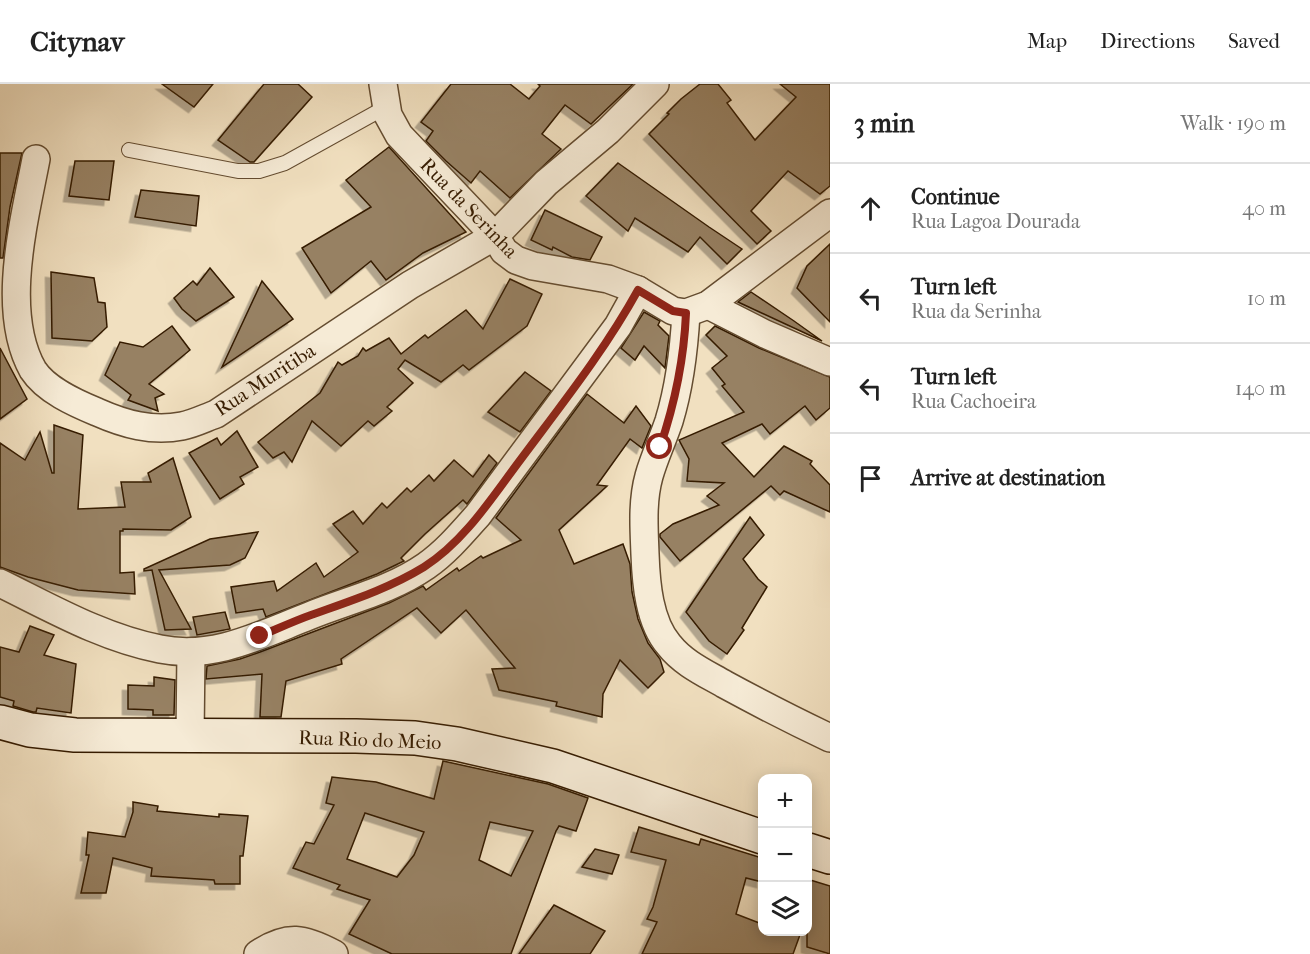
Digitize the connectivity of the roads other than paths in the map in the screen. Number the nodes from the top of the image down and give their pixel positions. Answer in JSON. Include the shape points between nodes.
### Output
{"nodes":[{"id":1,"x":655,"y":84,"type":"edge"},
{"id":2,"x":385,"y":95,"type":"edge"},
{"id":3,"x":129,"y":150,"type":"dead end"},
{"id":4,"x":36,"y":159,"type":"dead end"},
{"id":5,"x":830,"y":213,"type":"edge"},
{"id":6,"x":495,"y":236,"type":"junction"},
{"id":7,"x":9,"y":254,"type":"edge"},
{"id":8,"x":638,"y":290,"type":"junction"},
{"id":9,"x":697,"y":309,"type":"junction"},
{"id":10,"x":830,"y":362,"type":"edge"},
{"id":11,"x":0,"y":583,"type":"edge"},
{"id":12,"x":191,"y":652,"type":"junction"},
{"id":13,"x":0,"y":722,"type":"edge"},
{"id":14,"x":190,"y":736,"type":"junction"},
{"id":15,"x":830,"y":738,"type":"edge"},
{"id":16,"x":758,"y":836,"type":"edge"},
{"id":17,"x":812,"y":852,"type":"edge"},
{"id":18,"x":830,"y":857,"type":"edge"},
{"id":19,"x":258,"y":954,"type":"edge"},
{"id":20,"x":334,"y":954,"type":"edge"}],
"edges":[{"from":1,"to":6,"type":"street","name":"Rua Muritiba","via":[[608,131],[546,183]]},
{"from":2,"to":3,"type":"lane","via":[[285,163],[259,171],[238,171]]},
{"from":2,"to":6,"type":"street","name":"Rua da Serinha","via":[[388,115],[399,135]]},
{"from":4,"to":7,"type":"street","name":"Rua Muritiba"},
{"from":5,"to":9,"type":"street"},
{"from":6,"to":7,"type":"street","name":"Rua Muritiba","via":[[410,285],[216,414],[183,426],[149,428],[120,422],[86,408],[54,390],[34,372],[22,349],[16,322]]},
{"from":6,"to":8,"type":"street","name":"Rua da Serinha","via":[[516,260],[608,279]]},
{"from":8,"to":9,"type":"street","name":"Rua da Serinha","via":[[673,311]]},
{"from":8,"to":12,"type":"street","via":[[618,326],[478,515],[454,543],[426,566],[391,585],[260,636],[229,647]]},
{"from":9,"to":10,"type":"street","name":"Rua da Serinha"},
{"from":9,"to":15,"type":"street","via":[[669,421],[648,478],[644,505],[649,594],[656,621],[667,644],[685,661]]},
{"from":11,"to":12,"type":"street","via":[[95,630],[161,650]]},
{"from":12,"to":14,"type":"street"},
{"from":13,"to":14,"type":"main road","name":"Rua Rio do Meio","via":[[75,735]]},
{"from":14,"to":16,"type":"main road","name":"Rua Rio do Meio","via":[[415,738],[457,744],[553,766]]},
{"from":17,"to":18,"type":"main road"},
{"from":19,"to":20,"type":"street","via":[[289,939],[305,941]]}]}
